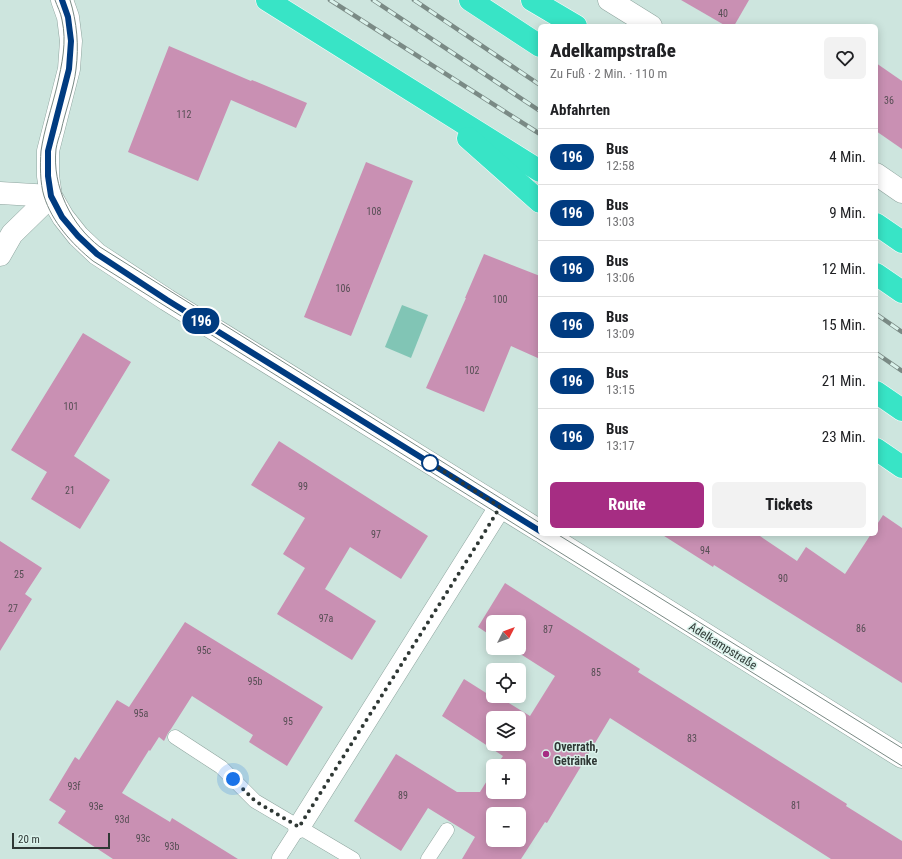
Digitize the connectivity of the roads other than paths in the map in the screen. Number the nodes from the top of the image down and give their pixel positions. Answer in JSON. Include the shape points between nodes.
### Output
{"nodes":[{"id":1,"x":62,"y":0,"type":"edge"},
{"id":2,"x":267,"y":0,"type":"edge"},
{"id":3,"x":470,"y":0,"type":"edge"},
{"id":4,"x":532,"y":0,"type":"edge"},
{"id":5,"x":609,"y":0,"type":"edge"},
{"id":6,"x":573,"y":24,"type":"edge"},
{"id":7,"x":648,"y":24,"type":"edge"},
{"id":8,"x":538,"y":45,"type":"edge"},
{"id":9,"x":420,"y":96,"type":"junction"},
{"id":10,"x":538,"y":170,"type":"edge"},
{"id":11,"x":878,"y":175,"type":"edge"},
{"id":12,"x":902,"y":192,"type":"edge"},
{"id":13,"x":0,"y":193,"type":"edge"},
{"id":14,"x":51,"y":196,"type":"junction"},
{"id":15,"x":538,"y":200,"type":"edge"},
{"id":16,"x":878,"y":225,"type":"edge"},
{"id":17,"x":902,"y":242,"type":"edge"},
{"id":18,"x":0,"y":255,"type":"edge"},
{"id":19,"x":878,"y":275,"type":"edge"},
{"id":20,"x":902,"y":292,"type":"edge"},
{"id":21,"x":878,"y":393,"type":"edge"},
{"id":22,"x":902,"y":410,"type":"edge"},
{"id":23,"x":878,"y":450,"type":"edge"},
{"id":24,"x":902,"y":467,"type":"edge"},
{"id":25,"x":500,"y":507,"type":"junction"},
{"id":26,"x":538,"y":530,"type":"edge"},
{"id":27,"x":548,"y":536,"type":"edge"},
{"id":28,"x":175,"y":737,"type":"dead end"},
{"id":29,"x":902,"y":757,"type":"edge"},
{"id":30,"x":299,"y":827,"type":"junction"},
{"id":31,"x":447,"y":830,"type":"dead end"},
{"id":32,"x":279,"y":858,"type":"dead end"},
{"id":33,"x":353,"y":859,"type":"edge"},
{"id":34,"x":428,"y":859,"type":"edge"}],
"edges":[{"from":1,"to":14,"type":"street","via":[[68,17],[71,41],[69,69],[48,151]]},
{"from":2,"to":9,"type":"highway"},
{"from":3,"to":8,"type":"highway"},
{"from":4,"to":6,"type":"highway"},
{"from":5,"to":7,"type":"street"},
{"from":9,"to":10,"type":"highway"},
{"from":9,"to":15,"type":"highway"},
{"from":11,"to":12,"type":"street"},
{"from":13,"to":14,"type":"street"},
{"from":14,"to":18,"type":"street","via":[[12,234]]},
{"from":14,"to":25,"type":"street","via":[[62,217],[97,254]]},
{"from":16,"to":17,"type":"highway"},
{"from":19,"to":20,"type":"highway"},
{"from":21,"to":22,"type":"highway"},
{"from":23,"to":24,"type":"highway"},
{"from":25,"to":26,"type":"street"},
{"from":25,"to":30,"type":"street"},
{"from":27,"to":29,"type":"street","name":"Adelkampstraße"},
{"from":28,"to":30,"type":"lane","via":[[222,767],[255,801]]},
{"from":30,"to":32,"type":"lane"},
{"from":30,"to":33,"type":"lane"},
{"from":31,"to":34,"type":"lane"}]}
